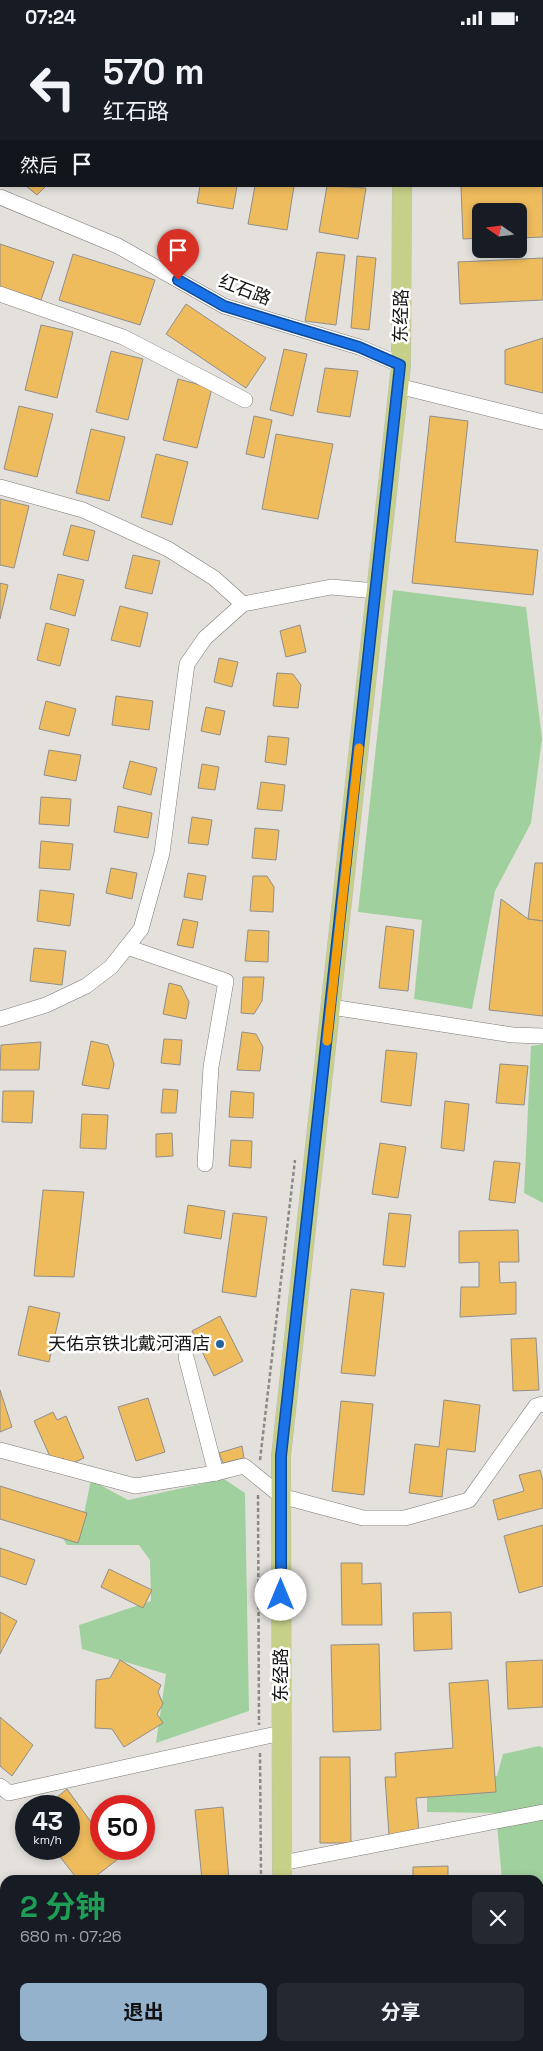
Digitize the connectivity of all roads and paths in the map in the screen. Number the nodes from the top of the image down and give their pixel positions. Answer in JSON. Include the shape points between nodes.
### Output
{"nodes":[{"id":1,"x":402,"y":187,"type":"edge"},
{"id":2,"x":0,"y":197,"type":"edge"},
{"id":3,"x":0,"y":294,"type":"edge"},
{"id":4,"x":400,"y":365,"type":"junction"},
{"id":5,"x":398,"y":386,"type":"junction"},
{"id":6,"x":245,"y":400,"type":"dead end"},
{"id":7,"x":543,"y":422,"type":"edge"},
{"id":8,"x":0,"y":487,"type":"edge"},
{"id":9,"x":376,"y":591,"type":"junction"},
{"id":10,"x":243,"y":604,"type":"junction"},
{"id":11,"x":127,"y":947,"type":"junction"},
{"id":12,"x":330,"y":1007,"type":"junction"},
{"id":13,"x":0,"y":1019,"type":"edge"},
{"id":14,"x":543,"y":1036,"type":"edge"},
{"id":15,"x":205,"y":1164,"type":"dead end"},
{"id":16,"x":186,"y":1357,"type":"dead end"},
{"id":17,"x":543,"y":1404,"type":"edge"},
{"id":18,"x":0,"y":1450,"type":"edge"},
{"id":19,"x":216,"y":1473,"type":"junction"},
{"id":20,"x":282,"y":1496,"type":"junction"},
{"id":21,"x":281,"y":1733,"type":"junction"},
{"id":22,"x":0,"y":1786,"type":"edge"},
{"id":23,"x":543,"y":1812,"type":"edge"},
{"id":24,"x":282,"y":1871,"type":"edge"}],
"edges":[{"from":1,"to":4,"type":"main road","name":"东经路"},
{"from":2,"to":4,"type":"street","name":"红石路","via":[[118,246],[224,306],[359,347]]},
{"from":3,"to":6,"type":"street","via":[[123,337]]},
{"from":4,"to":5,"type":"main road","name":"东经路"},
{"from":5,"to":7,"type":"street"},
{"from":5,"to":9,"type":"main road","name":"东经路"},
{"from":8,"to":10,"type":"street","via":[[84,510],[168,549],[214,578]]},
{"from":9,"to":10,"type":"street","via":[[331,587]]},
{"from":9,"to":12,"type":"main road","name":"东经路"},
{"from":10,"to":11,"type":"street","via":[[205,638],[187,665],[162,853],[140,929]]},
{"from":11,"to":13,"type":"street","via":[[112,967],[86,987],[46,1005]]},
{"from":11,"to":15,"type":"street","via":[[226,981],[211,1067]]},
{"from":12,"to":14,"type":"street","via":[[513,1035]]},
{"from":12,"to":20,"type":"main road","name":"东经路","via":[[281,1456]]},
{"from":16,"to":19,"type":"street"},
{"from":17,"to":20,"type":"street","via":[[536,1406],[469,1500],[405,1518],[362,1518]]},
{"from":18,"to":19,"type":"street","via":[[135,1486]]},
{"from":19,"to":20,"type":"street","via":[[244,1466]]},
{"from":20,"to":21,"type":"main road","name":"东经路"},
{"from":21,"to":22,"type":"street","via":[[9,1793]]},
{"from":21,"to":24,"type":"main road","name":"东经路"},
{"from":23,"to":24,"type":"street"}]}
